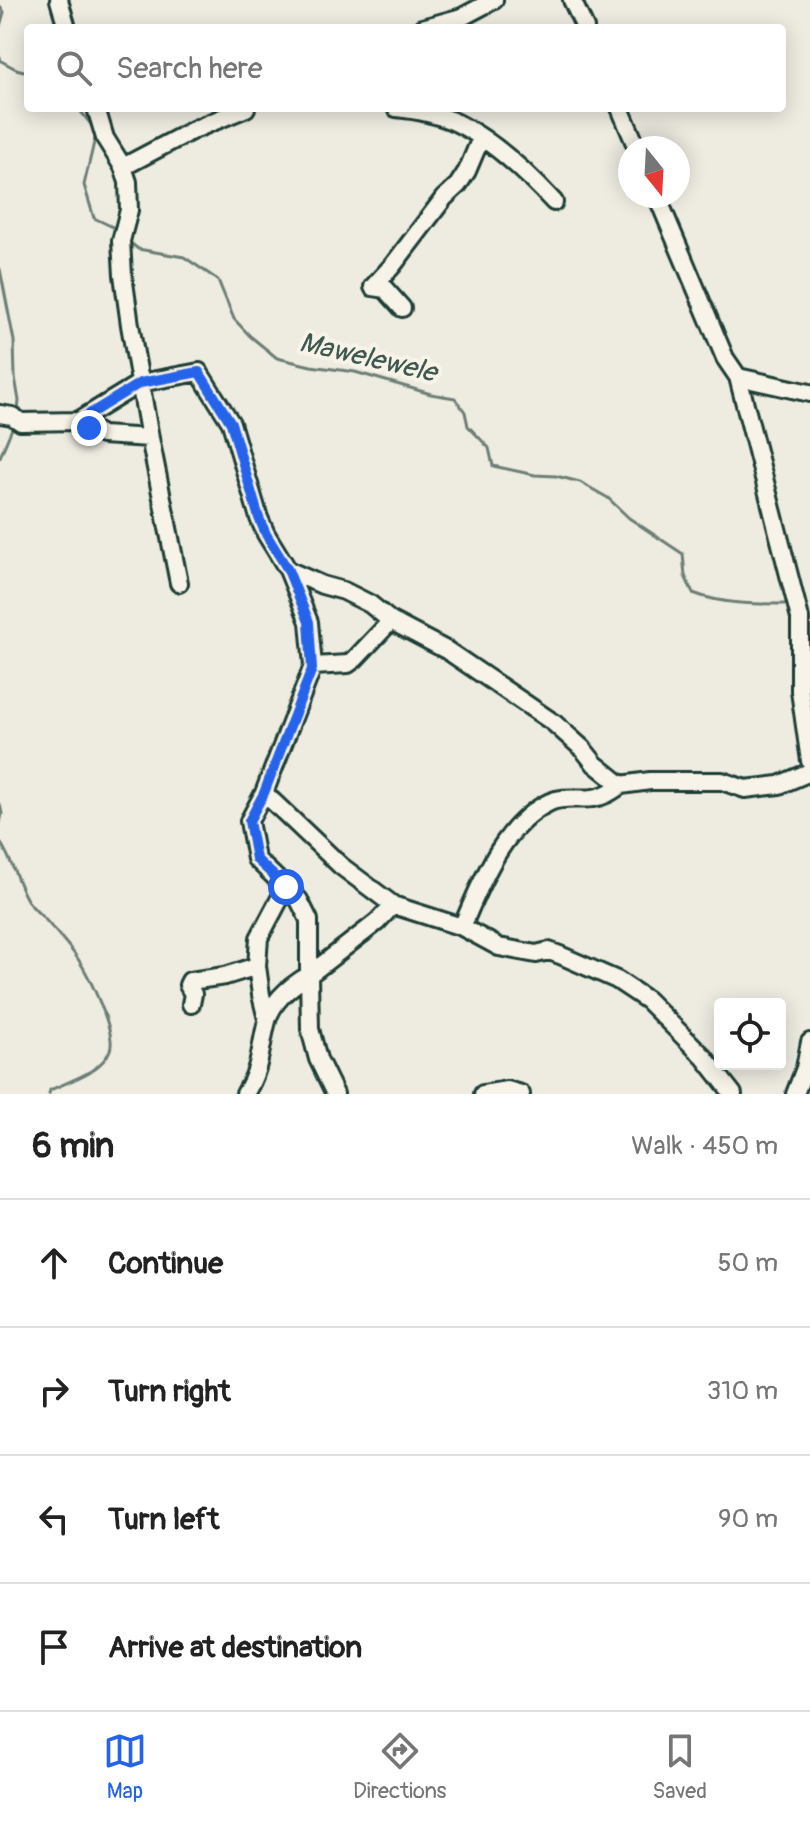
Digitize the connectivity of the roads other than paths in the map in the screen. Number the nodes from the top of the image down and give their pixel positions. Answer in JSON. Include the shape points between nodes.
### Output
{"nodes":[{"id":1,"x":59,"y":0,"type":"edge"},
{"id":2,"x":494,"y":0,"type":"edge"},
{"id":3,"x":572,"y":0,"type":"edge"},
{"id":4,"x":66,"y":24,"type":"edge"},
{"id":5,"x":437,"y":24,"type":"edge"},
{"id":6,"x":583,"y":24,"type":"edge"},
{"id":7,"x":97,"y":112,"type":"edge"},
{"id":8,"x":236,"y":112,"type":"edge"},
{"id":9,"x":426,"y":112,"type":"edge"},
{"id":10,"x":622,"y":112,"type":"edge"},
{"id":11,"x":632,"y":136,"type":"edge"},
{"id":12,"x":481,"y":138,"type":"junction"},
{"id":13,"x":123,"y":167,"type":"junction"},
{"id":14,"x":554,"y":202,"type":"dead end"},
{"id":15,"x":662,"y":208,"type":"edge"},
{"id":16,"x":402,"y":308,"type":"dead end"},
{"id":17,"x":738,"y":377,"type":"junction"},
{"id":18,"x":140,"y":383,"type":"junction"},
{"id":19,"x":810,"y":393,"type":"edge"},
{"id":20,"x":11,"y":417,"type":"edge"},
{"id":21,"x":78,"y":421,"type":"junction"},
{"id":22,"x":150,"y":438,"type":"junction"},
{"id":23,"x":288,"y":570,"type":"junction"},
{"id":24,"x":179,"y":583,"type":"dead end"},
{"id":25,"x":391,"y":621,"type":"junction"},
{"id":26,"x":313,"y":666,"type":"junction"},
{"id":27,"x":810,"y":761,"type":"edge"},
{"id":28,"x":810,"y":772,"type":"edge"},
{"id":29,"x":621,"y":785,"type":"junction"},
{"id":30,"x":264,"y":793,"type":"junction"},
{"id":31,"x":286,"y":887,"type":"junction"},
{"id":32,"x":393,"y":905,"type":"junction"},
{"id":33,"x":462,"y":927,"type":"junction"},
{"id":34,"x":257,"y":966,"type":"junction"},
{"id":35,"x":309,"y":975,"type":"junction"},
{"id":36,"x":191,"y":1004,"type":"dead end"},
{"id":37,"x":267,"y":1019,"type":"junction"},
{"id":38,"x":810,"y":1042,"type":"edge"},
{"id":39,"x":245,"y":1094,"type":"edge"},
{"id":40,"x":335,"y":1094,"type":"edge"},
{"id":41,"x":483,"y":1094,"type":"edge"},
{"id":42,"x":521,"y":1094,"type":"edge"},
{"id":43,"x":733,"y":1094,"type":"edge"},
{"id":44,"x":795,"y":1094,"type":"edge"}],
"edges":[{"from":1,"to":4,"type":"street"},
{"from":2,"to":5,"type":"street"},
{"from":3,"to":6,"type":"street"},
{"from":7,"to":13,"type":"street"},
{"from":8,"to":13,"type":"street"},
{"from":9,"to":12,"type":"street"},
{"from":10,"to":11,"type":"street"},
{"from":12,"to":14,"type":"street"},
{"from":12,"to":16,"type":"street","via":[[458,185],[373,287],[385,289]]},
{"from":13,"to":18,"type":"street","via":[[129,196],[123,235],[128,313]]},
{"from":15,"to":17,"type":"street","via":[[725,358]]},
{"from":17,"to":19,"type":"street"},
{"from":17,"to":27,"type":"street","via":[[800,618],[800,691]]},
{"from":18,"to":21,"type":"street"},
{"from":18,"to":22,"type":"street"},
{"from":18,"to":23,"type":"street","via":[[199,372],[231,423],[259,518]]},
{"from":20,"to":21,"type":"street"},
{"from":21,"to":22,"type":"street","via":[[102,435]]},
{"from":22,"to":24,"type":"street"},
{"from":23,"to":25,"type":"street","via":[[344,591]]},
{"from":23,"to":26,"type":"street","via":[[309,622]]},
{"from":25,"to":26,"type":"street","via":[[348,664]]},
{"from":25,"to":29,"type":"street","via":[[448,651],[554,723]]},
{"from":26,"to":30,"type":"street"},
{"from":28,"to":29,"type":"street","via":[[779,785],[745,789],[722,781]]},
{"from":29,"to":33,"type":"street","via":[[594,798],[552,801],[524,820],[489,869]]},
{"from":30,"to":31,"type":"street","via":[[249,821],[256,859]]},
{"from":30,"to":32,"type":"street","via":[[341,866]]},
{"from":31,"to":34,"type":"street","via":[[259,938]]},
{"from":31,"to":35,"type":"street","via":[[309,920]]},
{"from":32,"to":33,"type":"street"},
{"from":32,"to":35,"type":"street"},
{"from":33,"to":43,"type":"street","via":[[499,947],[536,954],[549,951],[625,984],[679,1031]]},
{"from":34,"to":36,"type":"street","via":[[190,981]]},
{"from":34,"to":37,"type":"street"},
{"from":35,"to":37,"type":"street","via":[[274,1005]]},
{"from":35,"to":40,"type":"street","via":[[310,1029]]},
{"from":37,"to":39,"type":"street","via":[[258,1069]]},
{"from":38,"to":44,"type":"street"},
{"from":41,"to":42,"type":"street"}]}
